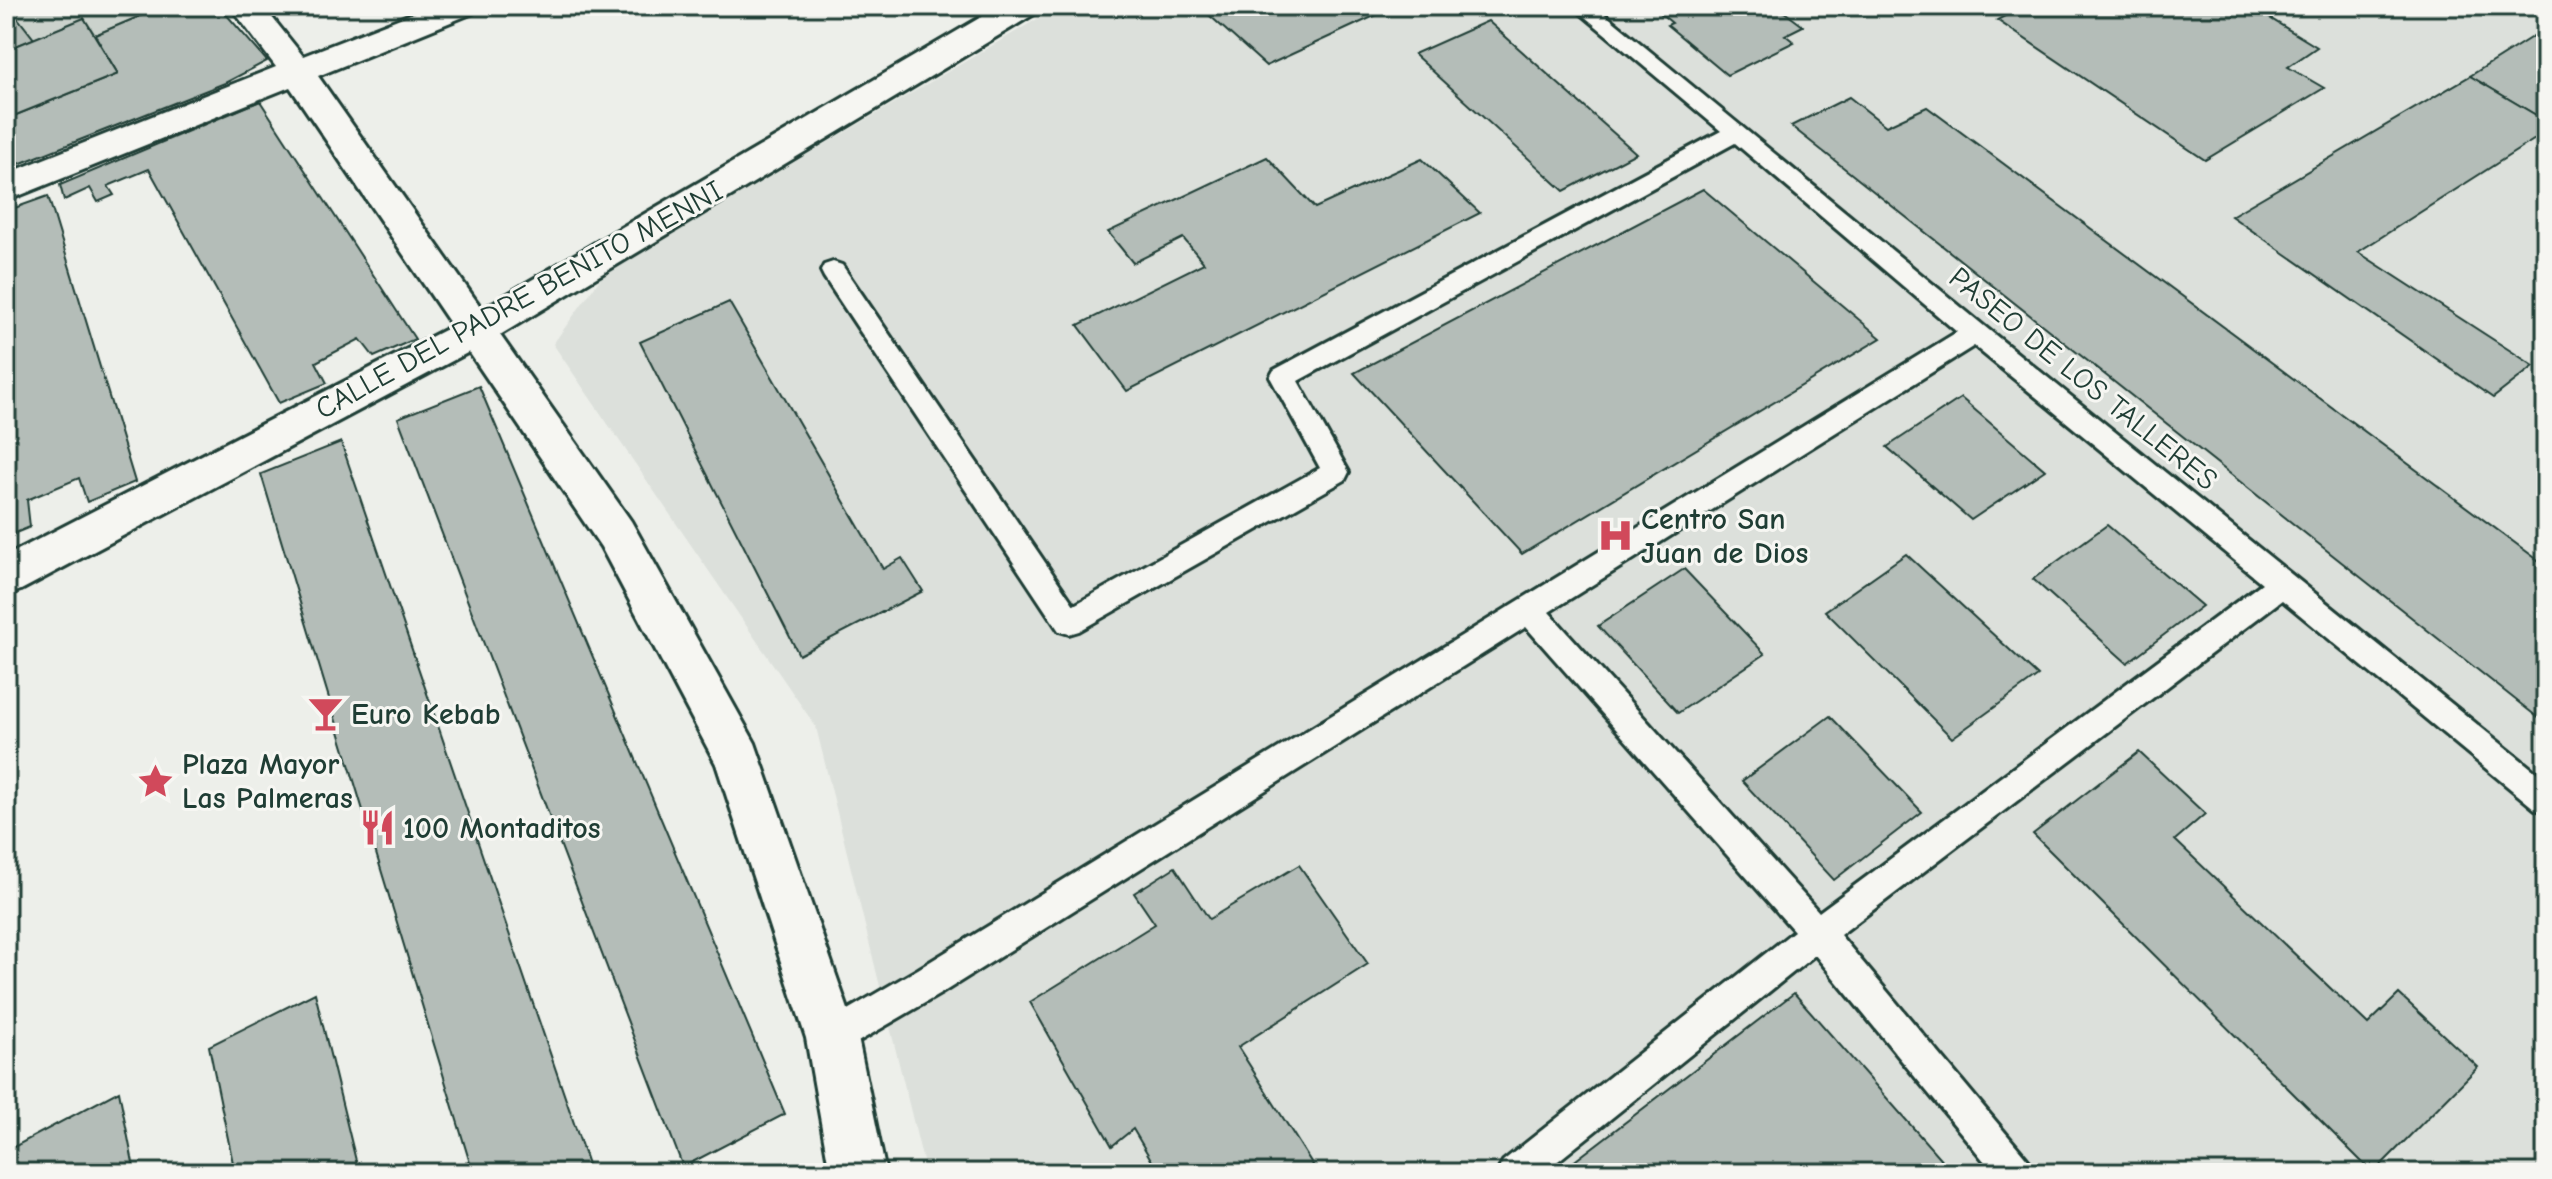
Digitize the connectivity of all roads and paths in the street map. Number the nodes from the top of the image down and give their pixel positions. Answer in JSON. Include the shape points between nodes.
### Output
{"nodes":[{"id":1,"x":246,"y":6,"type":"edge"},
{"id":2,"x":461,"y":6,"type":"edge"},
{"id":3,"x":1024,"y":6,"type":"edge"},
{"id":4,"x":1582,"y":6,"type":"edge"},
{"id":5,"x":298,"y":73,"type":"junction"},
{"id":6,"x":1737,"y":132,"type":"junction"},
{"id":7,"x":6,"y":188,"type":"edge"},
{"id":8,"x":833,"y":271,"type":"dead end"},
{"id":9,"x":478,"y":330,"type":"junction"},
{"id":10,"x":1975,"y":333,"type":"junction"},
{"id":11,"x":6,"y":577,"type":"edge"},
{"id":12,"x":2283,"y":583,"type":"junction"},
{"id":13,"x":1527,"y":608,"type":"junction"},
{"id":14,"x":2546,"y":799,"type":"edge"},
{"id":15,"x":1817,"y":933,"type":"junction"},
{"id":16,"x":832,"y":1038,"type":"junction"},
{"id":17,"x":858,"y":1173,"type":"edge"},
{"id":18,"x":1515,"y":1173,"type":"edge"},
{"id":19,"x":2017,"y":1173,"type":"edge"}],
"edges":[{"from":1,"to":5,"type":"street"},
{"from":2,"to":5,"type":"street"},
{"from":3,"to":9,"type":"street","name":"CALLE DEL PADRE BENITO MENNI"},
{"from":4,"to":6,"type":"lane","name":"PASEO DE LOS TALLERES"},
{"from":5,"to":7,"type":"street"},
{"from":5,"to":9,"type":"street"},
{"from":6,"to":8,"type":"lane","via":[[1283,377],[1336,472],[1069,622]]},
{"from":6,"to":10,"type":"lane","name":"PASEO DE LOS TALLERES"},
{"from":9,"to":11,"type":"street","name":"CALLE DEL PADRE BENITO MENNI"},
{"from":9,"to":16,"type":"street","via":[[616,534],[738,758]]},
{"from":10,"to":12,"type":"lane","name":"PASEO DE LOS TALLERES"},
{"from":10,"to":13,"type":"lane"},
{"from":12,"to":14,"type":"lane","name":"PASEO DE LOS TALLERES"},
{"from":12,"to":15,"type":"lane"},
{"from":13,"to":15,"type":"lane"},
{"from":13,"to":16,"type":"lane"},
{"from":15,"to":18,"type":"lane"},
{"from":15,"to":19,"type":"lane"},
{"from":16,"to":17,"type":"street"}]}
